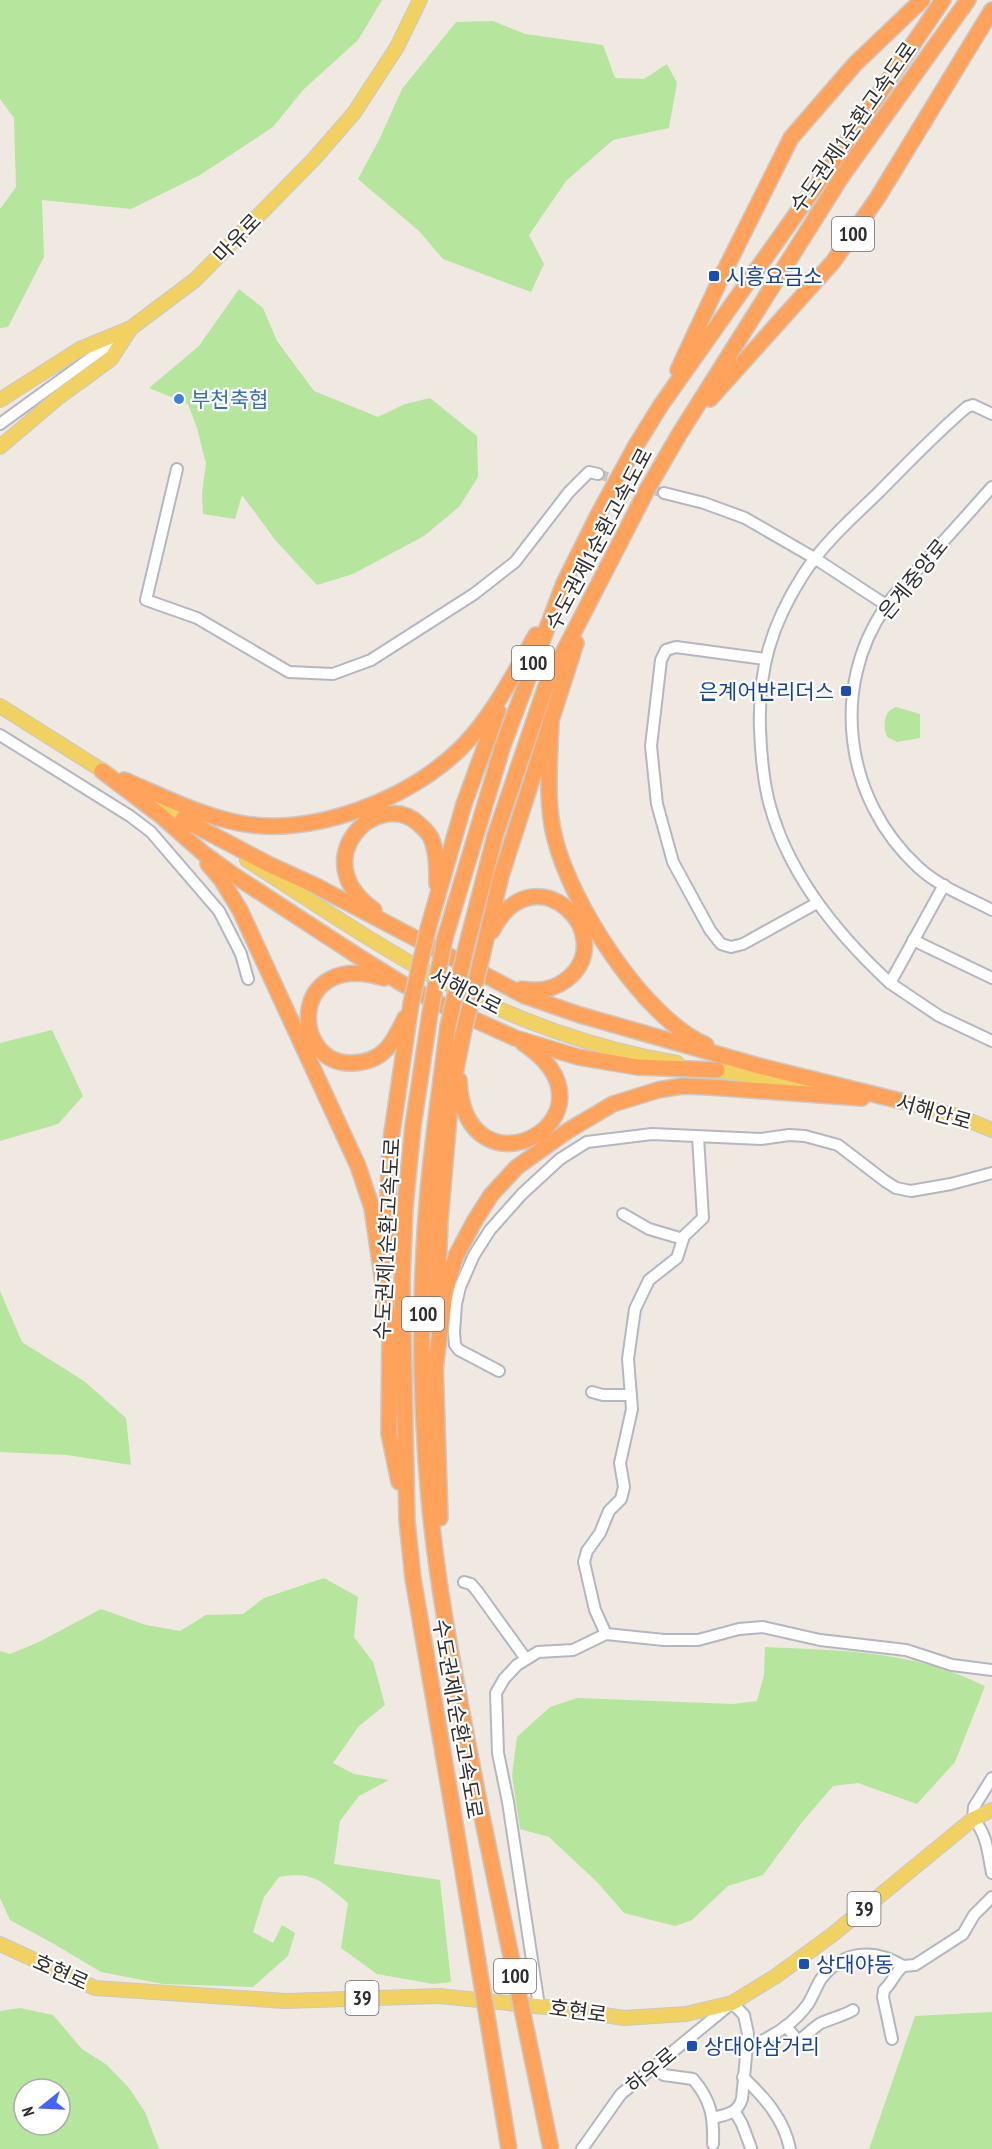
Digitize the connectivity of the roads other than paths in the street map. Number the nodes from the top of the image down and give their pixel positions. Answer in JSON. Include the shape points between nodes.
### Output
{"nodes":[{"id":1,"x":420,"y":0,"type":"edge"},
{"id":2,"x":922,"y":0,"type":"edge"},
{"id":3,"x":943,"y":0,"type":"edge"},
{"id":4,"x":968,"y":0,"type":"edge"},
{"id":5,"x":992,"y":10,"type":"edge"},
{"id":6,"x":131,"y":328,"type":"junction"},
{"id":7,"x":0,"y":400,"type":"edge"},
{"id":8,"x":661,"y":405,"type":"junction"},
{"id":9,"x":992,"y":414,"type":"edge"},
{"id":10,"x":0,"y":424,"type":"edge"},
{"id":11,"x":680,"y":433,"type":"junction"},
{"id":12,"x":0,"y":447,"type":"edge"},
{"id":13,"x":177,"y":469,"type":"dead end"},
{"id":14,"x":598,"y":474,"type":"tunnel mouth"},
{"id":15,"x":992,"y":487,"type":"edge"},
{"id":16,"x":663,"y":493,"type":"tunnel mouth"},
{"id":17,"x":816,"y":559,"type":"junction"},
{"id":18,"x":564,"y":582,"type":"junction"},
{"id":19,"x":588,"y":602,"type":"junction"},
{"id":20,"x":886,"y":605,"type":"junction"},
{"id":21,"x":765,"y":659,"type":"junction"},
{"id":22,"x":522,"y":660,"type":"junction"},
{"id":23,"x":0,"y":705,"type":"edge"},
{"id":24,"x":551,"y":721,"type":"junction"},
{"id":25,"x":0,"y":735,"type":"edge"},
{"id":26,"x":102,"y":771,"type":"junction"},
{"id":27,"x":160,"y":815,"type":"junction"},
{"id":28,"x":183,"y":819,"type":"junction"},
{"id":29,"x":944,"y":885,"type":"junction"},
{"id":30,"x":438,"y":894,"type":"junction"},
{"id":31,"x":817,"y":903,"type":"junction"},
{"id":32,"x":992,"y":910,"type":"edge"},
{"id":33,"x":406,"y":933,"type":"junction"},
{"id":34,"x":913,"y":940,"type":"junction"},
{"id":35,"x":482,"y":956,"type":"junction"},
{"id":36,"x":992,"y":978,"type":"edge"},
{"id":37,"x":248,"y":979,"type":"dead end"},
{"id":38,"x":495,"y":982,"type":"junction"},
{"id":39,"x":401,"y":983,"type":"junction"},
{"id":40,"x":890,"y":983,"type":"junction"},
{"id":41,"x":411,"y":1005,"type":"junction"},
{"id":42,"x":515,"y":1038,"type":"junction"},
{"id":43,"x":462,"y":1040,"type":"junction"},
{"id":44,"x":992,"y":1041,"type":"edge"},
{"id":45,"x":759,"y":1066,"type":"junction"},
{"id":46,"x":717,"y":1070,"type":"junction"},
{"id":47,"x":901,"y":1101,"type":"junction"},
{"id":48,"x":992,"y":1130,"type":"edge"},
{"id":49,"x":698,"y":1137,"type":"junction"},
{"id":50,"x":992,"y":1173,"type":"edge"},
{"id":51,"x":623,"y":1214,"type":"dead end"},
{"id":52,"x":683,"y":1239,"type":"junction"},
{"id":53,"x":390,"y":1330,"type":"junction"},
{"id":54,"x":435,"y":1370,"type":"junction"},
{"id":55,"x":499,"y":1371,"type":"dead end"},
{"id":56,"x":592,"y":1392,"type":"dead end"},
{"id":57,"x":631,"y":1395,"type":"junction"},
{"id":58,"x":407,"y":1521,"type":"junction"},
{"id":59,"x":464,"y":1582,"type":"dead end"},
{"id":60,"x":443,"y":1602,"type":"junction"},
{"id":61,"x":606,"y":1634,"type":"junction"},
{"id":62,"x":526,"y":1659,"type":"junction"},
{"id":63,"x":992,"y":1670,"type":"edge"},
{"id":64,"x":992,"y":1778,"type":"edge"},
{"id":65,"x":992,"y":1810,"type":"edge"},
{"id":66,"x":973,"y":1819,"type":"junction"},
{"id":67,"x":992,"y":1872,"type":"edge"},
{"id":68,"x":992,"y":1898,"type":"edge"},
{"id":69,"x":0,"y":1944,"type":"edge"},
{"id":70,"x":903,"y":1966,"type":"junction"},
{"id":71,"x":732,"y":2004,"type":"junction"},
{"id":72,"x":539,"y":2006,"type":"junction"},
{"id":73,"x":853,"y":2010,"type":"dead end"},
{"id":74,"x":786,"y":2026,"type":"junction"},
{"id":75,"x":892,"y":2039,"type":"dead end"},
{"id":76,"x":748,"y":2047,"type":"junction"},
{"id":77,"x":653,"y":2068,"type":"junction"},
{"id":78,"x":743,"y":2077,"type":"junction"},
{"id":79,"x":735,"y":2112,"type":"junction"},
{"id":80,"x":713,"y":2118,"type":"junction"},
{"id":81,"x":713,"y":2144,"type":"dead end"},
{"id":82,"x":751,"y":2148,"type":"edge"},
{"id":83,"x":509,"y":2149,"type":"edge"},
{"id":84,"x":551,"y":2149,"type":"edge"},
{"id":85,"x":582,"y":2149,"type":"edge"},
{"id":86,"x":790,"y":2149,"type":"edge"}],
"edges":[{"from":1,"to":6,"type":"main road","name":"마유로","via":[[397,47],[354,113],[314,159],[195,280]]},
{"from":2,"to":8,"type":"highway","name":"수도권제1순환고속도로","number":"100","via":[[855,64],[791,138]]},
{"from":3,"to":8,"type":"highway","name":"수도권제1순환고속도로","number":"100"},
{"from":4,"to":11,"type":"highway","name":"수도권제1순환고속도로","number":"100","via":[[843,176]]},
{"from":5,"to":11,"type":"highway","name":"수도권제1순환고속도로","number":"100","via":[[833,262]]},
{"from":6,"to":7,"type":"main road","via":[[80,349]]},
{"from":6,"to":10,"type":"street","name":"마유로"},
{"from":6,"to":12,"type":"main road","via":[[111,359]]},
{"from":8,"to":18,"type":"highway","name":"수도권제1순환고속도로","number":"100"},
{"from":9,"to":17,"type":"street","via":[[967,406]]},
{"from":11,"to":19,"type":"highway","name":"수도권제1순환고속도로","number":"100"},
{"from":13,"to":14,"type":"street","via":[[146,600],[196,618],[289,672],[333,674],[372,660],[474,594],[515,562],[589,472]]},
{"from":15,"to":20,"type":"street","name":"은계중앙로"},
{"from":16,"to":17,"type":"street","via":[[745,518]]},
{"from":17,"to":20,"type":"street"},
{"from":17,"to":21,"type":"street","via":[[783,611]]},
{"from":18,"to":22,"type":"highway"},
{"from":18,"to":58,"type":"highway","name":"수도권제1순환고속도로","number":"100","bridge":true,"via":[[503,745],[445,938],[430,1013],[413,1126],[402,1270]]},
{"from":19,"to":24,"type":"highway"},
{"from":19,"to":60,"type":"highway","name":"수도권제1순환고속도로","number":"100","bridge":true,"via":[[546,686],[518,762],[495,836],[448,1026],[428,1194],[422,1360],[429,1498]]},
{"from":20,"to":29,"type":"street","name":"은계중앙로","via":[[858,664],[852,707],[855,754],[866,793],[883,826],[919,868]]},
{"from":21,"to":31,"type":"street","via":[[760,718],[769,805],[782,841]]},
{"from":21,"to":31,"type":"street","via":[[676,647],[666,650],[661,660],[651,746],[657,804],[673,862],[721,944],[743,944]]},
{"from":22,"to":26,"type":"highway","via":[[476,732],[440,766],[372,805],[330,818],[271,826],[240,823]]},
{"from":22,"to":30,"type":"highway","via":[[492,724]]},
{"from":23,"to":26,"type":"main road","name":"서해안로"},
{"from":24,"to":35,"type":"highway","via":[[504,864]]},
{"from":24,"to":45,"type":"highway","via":[[548,785],[555,839],[566,873],[585,910],[633,984],[657,1010],[702,1043]]},
{"from":25,"to":37,"type":"street","via":[[151,832],[219,911],[241,954]]},
{"from":26,"to":27,"type":"highway"},
{"from":26,"to":28,"type":"main road","name":"서해안로"},
{"from":27,"to":39,"type":"highway","via":[[232,874]]},
{"from":27,"to":53,"type":"highway","via":[[208,863],[240,910],[358,1166],[372,1208]]},
{"from":28,"to":33,"type":"highway"},
{"from":28,"to":46,"type":"main road","name":"서해안로","via":[[381,945],[442,981],[511,1014],[611,1048]]},
{"from":29,"to":32,"type":"street","name":"은계중앙로"},
{"from":29,"to":34,"type":"street"},
{"from":30,"to":33,"type":"highway","via":[[431,837],[416,821],[398,814],[382,815],[357,829],[344,856],[350,884],[359,897]]},
{"from":30,"to":41,"type":"highway","bridge":true},
{"from":31,"to":40,"type":"street"},
{"from":33,"to":38,"type":"highway"},
{"from":34,"to":36,"type":"street"},
{"from":34,"to":40,"type":"street"},
{"from":35,"to":38,"type":"highway","via":[[500,916],[520,900],[543,897],[566,905],[582,930],[579,966],[561,984],[539,991]]},
{"from":35,"to":43,"type":"highway","bridge":true},
{"from":38,"to":45,"type":"highway","via":[[580,1015]]},
{"from":39,"to":41,"type":"highway","via":[[366,972],[335,976],[323,982],[309,1006],[313,1040],[330,1059],[343,1064],[363,1063],[381,1055],[393,1042]]},
{"from":39,"to":42,"type":"highway"},
{"from":40,"to":44,"type":"street","via":[[939,1016]]},
{"from":41,"to":53,"type":"highway","via":[[390,1146]]},
{"from":42,"to":43,"type":"highway","via":[[547,1065],[559,1089],[557,1114],[542,1133],[519,1143],[485,1137],[466,1116],[460,1096]]},
{"from":42,"to":46,"type":"highway","via":[[578,1057],[637,1067]]},
{"from":43,"to":54,"type":"highway","via":[[451,1094],[444,1170]]},
{"from":45,"to":47,"type":"highway"},
{"from":46,"to":47,"type":"main road","name":"서해안로"},
{"from":47,"to":48,"type":"main road","name":"서해안로","via":[[958,1116]]},
{"from":47,"to":54,"type":"highway","via":[[681,1086],[635,1096],[597,1113],[517,1167],[491,1195],[456,1256],[445,1291]]},
{"from":49,"to":50,"type":"street","via":[[816,1137],[845,1149],[885,1181],[904,1190],[951,1184]]},
{"from":49,"to":52,"type":"street","via":[[704,1215]]},
{"from":49,"to":55,"type":"street","via":[[652,1134],[582,1144],[560,1159],[503,1214],[474,1255],[454,1314],[455,1345]]},
{"from":51,"to":52,"type":"street","via":[[649,1229]]},
{"from":52,"to":57,"type":"street","via":[[677,1258],[649,1280],[635,1309],[628,1359]]},
{"from":53,"to":58,"type":"highway","via":[[389,1434]]},
{"from":54,"to":60,"type":"highway"},
{"from":56,"to":57,"type":"street"},
{"from":57,"to":61,"type":"street","via":[[630,1420],[620,1463],[624,1487],[584,1562],[595,1610]]},
{"from":58,"to":83,"type":"highway","name":"수도권제1순환고속도로","number":"100","bridge":true,"via":[[412,1578]]},
{"from":59,"to":62,"type":"street","via":[[477,1591]]},
{"from":60,"to":84,"type":"highway","name":"수도권제1순환고속도로","number":"100","bridge":true,"via":[[479,1802]]},
{"from":61,"to":62,"type":"street","via":[[573,1650],[542,1651]]},
{"from":61,"to":63,"type":"street","via":[[695,1641],[763,1627],[820,1640],[906,1650],[952,1665]]},
{"from":62,"to":72,"type":"street","via":[[504,1679],[496,1693],[496,1704],[498,1753]]},
{"from":64,"to":66,"type":"street","via":[[974,1807]]},
{"from":65,"to":66,"type":"main road","name":"호현로","number":"39"},
{"from":66,"to":67,"type":"street","via":[[984,1835]]},
{"from":66,"to":71,"type":"main road","name":"호현로","number":"39","via":[[832,1935]]},
{"from":68,"to":70,"type":"street","via":[[974,1915],[963,1934],[915,1965]]},
{"from":69,"to":72,"type":"main road","name":"호현로","number":"39","via":[[95,1988],[285,2001],[439,1996]]},
{"from":70,"to":74,"type":"street","via":[[872,1954],[847,1957],[821,1979],[807,2005]]},
{"from":70,"to":75,"type":"street","via":[[884,1990]]},
{"from":71,"to":72,"type":"main road","name":"호현로","number":"39","via":[[686,2014],[624,2018]]},
{"from":71,"to":76,"type":"street","via":[[744,2015]]},
{"from":71,"to":77,"type":"street","name":"하우로"},
{"from":73,"to":74,"type":"street","via":[[820,2024],[798,2041]]},
{"from":74,"to":76,"type":"street"},
{"from":76,"to":78,"type":"street"},
{"from":77,"to":80,"type":"street","via":[[664,2075],[693,2079]]},
{"from":77,"to":85,"type":"street","name":"하우로","via":[[621,2094]]},
{"from":78,"to":79,"type":"street","via":[[742,2099]]},
{"from":78,"to":86,"type":"street","via":[[775,2112]]},
{"from":79,"to":80,"type":"street"},
{"from":79,"to":82,"type":"street"},
{"from":80,"to":81,"type":"street"}]}
